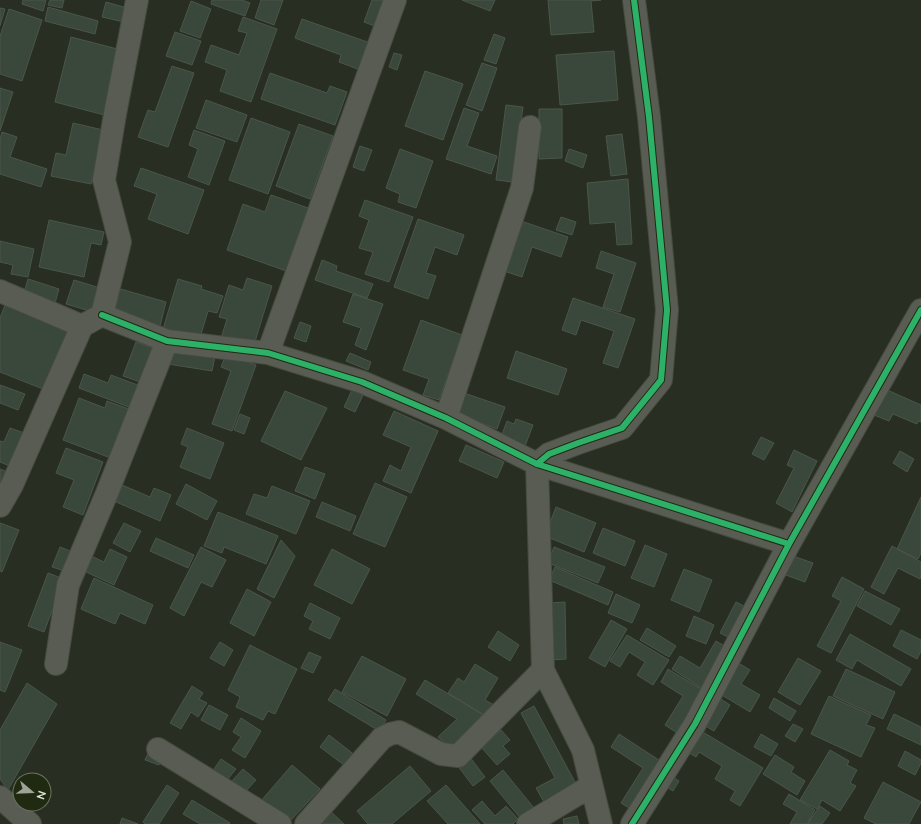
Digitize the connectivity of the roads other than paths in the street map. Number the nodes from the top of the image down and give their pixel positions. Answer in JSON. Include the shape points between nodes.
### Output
{"nodes":[{"id":1,"x":137,"y":0,"type":"edge"},
{"id":2,"x":395,"y":0,"type":"edge"},
{"id":3,"x":634,"y":0,"type":"edge"},
{"id":4,"x":530,"y":127,"type":"dead end"},
{"id":5,"x":0,"y":291,"type":"edge"},
{"id":6,"x":921,"y":310,"type":"edge"},
{"id":7,"x":102,"y":315,"type":"junction"},
{"id":8,"x":82,"y":326,"type":"junction"},
{"id":9,"x":167,"y":341,"type":"junction"},
{"id":10,"x":268,"y":353,"type":"junction"},
{"id":11,"x":446,"y":418,"type":"junction"},
{"id":12,"x":537,"y":464,"type":"junction"},
{"id":13,"x":0,"y":506,"type":"edge"},
{"id":14,"x":789,"y":544,"type":"junction"},
{"id":15,"x":56,"y":664,"type":"dead end"},
{"id":16,"x":543,"y":670,"type":"junction"},
{"id":17,"x":158,"y":749,"type":"dead end"},
{"id":18,"x":591,"y":786,"type":"junction"},
{"id":19,"x":0,"y":796,"type":"edge"},
{"id":20,"x":18,"y":820,"type":"edge"},
{"id":21,"x":280,"y":824,"type":"edge"},
{"id":22,"x":306,"y":824,"type":"edge"},
{"id":23,"x":528,"y":824,"type":"edge"},
{"id":24,"x":601,"y":824,"type":"edge"},
{"id":25,"x":632,"y":824,"type":"edge"}],
"edges":[{"from":1,"to":7,"type":"street","via":[[104,180],[120,242]]},
{"from":2,"to":10,"type":"street"},
{"from":3,"to":12,"type":"street","via":[[649,117],[667,310],[661,380],[622,428],[550,454]]},
{"from":4,"to":11,"type":"street","via":[[522,188]]},
{"from":5,"to":8,"type":"street"},
{"from":6,"to":14,"type":"street"},
{"from":7,"to":8,"type":"street"},
{"from":7,"to":9,"type":"street"},
{"from":8,"to":13,"type":"street","via":[[15,478]]},
{"from":9,"to":10,"type":"street"},
{"from":9,"to":15,"type":"street","via":[[68,584]]},
{"from":10,"to":11,"type":"street","via":[[362,382]]},
{"from":11,"to":12,"type":"street"},
{"from":12,"to":14,"type":"street"},
{"from":12,"to":16,"type":"street"},
{"from":14,"to":25,"type":"street","via":[[695,724]]},
{"from":16,"to":18,"type":"street","via":[[584,750]]},
{"from":16,"to":22,"type":"street","via":[[458,756],[441,754],[399,732],[382,738]]},
{"from":17,"to":21,"type":"street"},
{"from":18,"to":23,"type":"street"},
{"from":18,"to":24,"type":"street"},
{"from":19,"to":20,"type":"street"}]}
